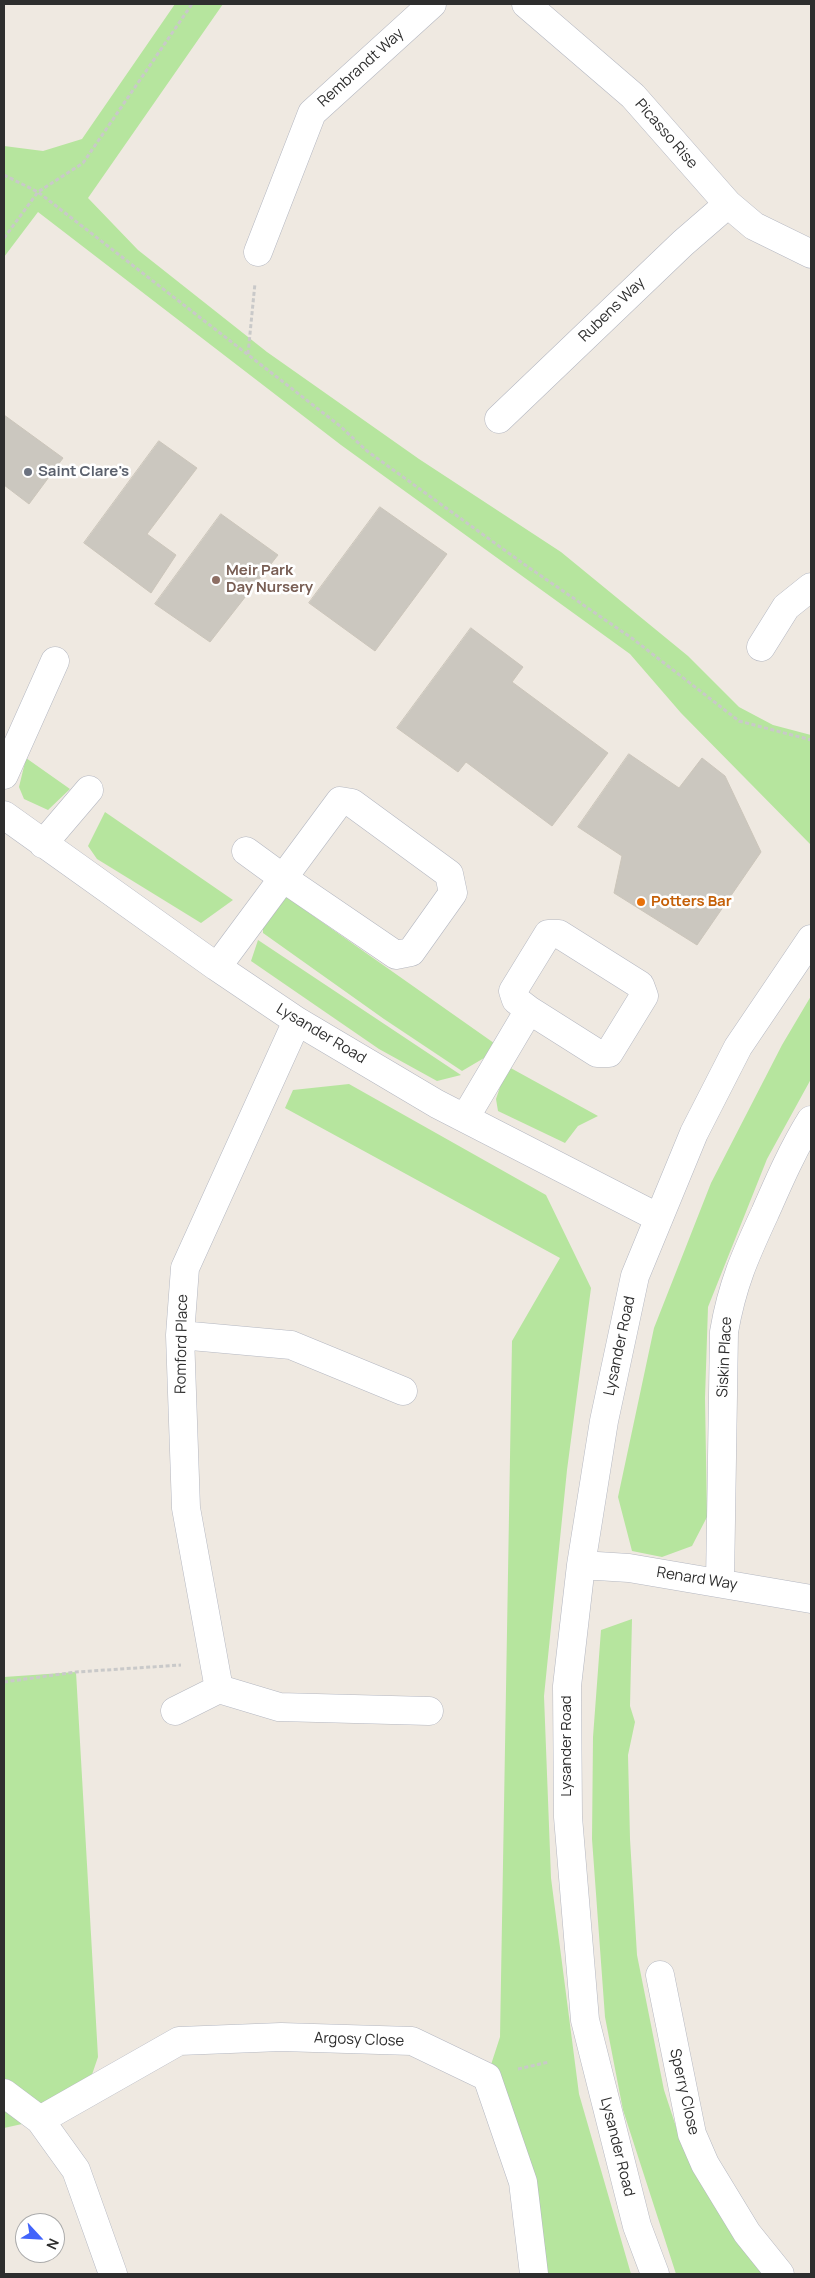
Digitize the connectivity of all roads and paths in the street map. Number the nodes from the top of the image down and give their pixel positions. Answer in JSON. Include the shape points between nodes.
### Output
{"nodes":[{"id":1,"x":192,"y":4,"type":"edge"},
{"id":2,"x":432,"y":4,"type":"edge"},
{"id":3,"x":526,"y":4,"type":"edge"},
{"id":4,"x":4,"y":175,"type":"edge"},
{"id":5,"x":38,"y":192,"type":"junction"},
{"id":6,"x":728,"y":204,"type":"junction"},
{"id":7,"x":4,"y":238,"type":"edge"},
{"id":8,"x":258,"y":252,"type":"joint"},
{"id":9,"x":811,"y":254,"type":"edge"},
{"id":10,"x":248,"y":355,"type":"junction"},
{"id":11,"x":499,"y":419,"type":"dead end"},
{"id":12,"x":811,"y":587,"type":"edge"},
{"id":13,"x":761,"y":647,"type":"dead end"},
{"id":14,"x":55,"y":661,"type":"dead end"},
{"id":15,"x":811,"y":740,"type":"edge"},
{"id":16,"x":4,"y":775,"type":"edge"},
{"id":17,"x":89,"y":790,"type":"dead end"},
{"id":18,"x":4,"y":815,"type":"edge"},
{"id":19,"x":43,"y":844,"type":"junction"},
{"id":20,"x":246,"y":851,"type":"dead end"},
{"id":21,"x":283,"y":878,"type":"junction"},
{"id":22,"x":811,"y":939,"type":"edge"},
{"id":23,"x":217,"y":967,"type":"junction"},
{"id":24,"x":529,"y":1010,"type":"junction"},
{"id":25,"x":297,"y":1021,"type":"junction"},
{"id":26,"x":465,"y":1118,"type":"junction"},
{"id":27,"x":811,"y":1120,"type":"edge"},
{"id":28,"x":659,"y":1218,"type":"junction"},
{"id":29,"x":180,"y":1335,"type":"junction"},
{"id":30,"x":404,"y":1391,"type":"dead end"},
{"id":31,"x":581,"y":1565,"type":"junction"},
{"id":32,"x":720,"y":1582,"type":"junction"},
{"id":33,"x":811,"y":1599,"type":"edge"},
{"id":34,"x":214,"y":1663,"type":"junction"},
{"id":35,"x":4,"y":1682,"type":"edge"},
{"id":36,"x":219,"y":1689,"type":"junction"},
{"id":37,"x":176,"y":1711,"type":"dead end"},
{"id":38,"x":429,"y":1711,"type":"dead end"},
{"id":39,"x":660,"y":1975,"type":"dead end"},
{"id":40,"x":4,"y":2093,"type":"edge"},
{"id":41,"x":40,"y":2120,"type":"junction"},
{"id":42,"x":113,"y":2274,"type":"edge"},
{"id":43,"x":534,"y":2274,"type":"edge"},
{"id":44,"x":655,"y":2274,"type":"edge"},
{"id":45,"x":780,"y":2274,"type":"edge"}],
"edges":[{"from":1,"to":5,"type":"path","via":[[83,163]]},
{"from":2,"to":8,"type":"street","name":"Rembrandt Way","via":[[312,113]]},
{"from":3,"to":6,"type":"street","name":"Picasso Rise","via":[[633,96]]},
{"from":4,"to":5,"type":"path"},
{"from":5,"to":7,"type":"path"},
{"from":5,"to":10,"type":"path"},
{"from":6,"to":9,"type":"street","name":"Picasso Rise","via":[[754,226]]},
{"from":6,"to":11,"type":"street","name":"Rubens Way"},
{"from":8,"to":10,"type":"path"},
{"from":10,"to":15,"type":"path","via":[[340,426],[367,451],[633,639],[739,721]]},
{"from":12,"to":13,"type":"street","via":[[786,608]]},
{"from":14,"to":16,"type":"street"},
{"from":17,"to":19,"type":"street"},
{"from":18,"to":19,"type":"street","name":"Lysander Road"},
{"from":19,"to":23,"type":"street","name":"Lysander Road"},
{"from":20,"to":21,"type":"street"},
{"from":21,"to":21,"type":"street","via":[[396,955],[411,952],[453,893],[449,874],[352,803],[340,801]]},
{"from":21,"to":23,"type":"street"},
{"from":22,"to":28,"type":"street","name":"Lysander Road","via":[[738,1047],[694,1133]]},
{"from":23,"to":25,"type":"street","name":"Lysander Road"},
{"from":24,"to":24,"type":"street","via":[[597,1053],[609,1053],[644,996],[640,985],[559,934],[548,934],[513,991],[516,1000]]},
{"from":24,"to":26,"type":"street"},
{"from":25,"to":26,"type":"street","name":"Lysander Road"},
{"from":25,"to":29,"type":"street","name":"Romford Place","via":[[185,1268]]},
{"from":26,"to":28,"type":"street","name":"Lysander Road"},
{"from":27,"to":32,"type":"street","name":"Siskin Place","via":[[782,1174],[730,1297],[724,1332]]},
{"from":28,"to":31,"type":"street","name":"Lysander Road","via":[[635,1276],[604,1421]]},
{"from":29,"to":30,"type":"street","via":[[291,1345]]},
{"from":29,"to":34,"type":"street","name":"Romford Place","via":[[186,1508]]},
{"from":31,"to":32,"type":"street","name":"Renard Way","via":[[629,1568]]},
{"from":31,"to":44,"type":"street","name":"Lysander Road","via":[[567,1696],[568,1817],[585,2020],[637,2226]]},
{"from":32,"to":33,"type":"street","name":"Renard Way"},
{"from":34,"to":35,"type":"path","via":[[76,1672]]},
{"from":34,"to":36,"type":"street","name":"Romford Place"},
{"from":36,"to":37,"type":"street"},
{"from":36,"to":38,"type":"street","via":[[280,1707]]},
{"from":39,"to":45,"type":"street","name":"Sperry Close","via":[[692,2134],[705,2164],[747,2233]]},
{"from":40,"to":41,"type":"street"},
{"from":41,"to":42,"type":"street","via":[[76,2170]]},
{"from":41,"to":43,"type":"street","name":"Argosy Close","via":[[179,2041],[281,2037],[412,2041],[487,2077],[523,2182]]}]}
